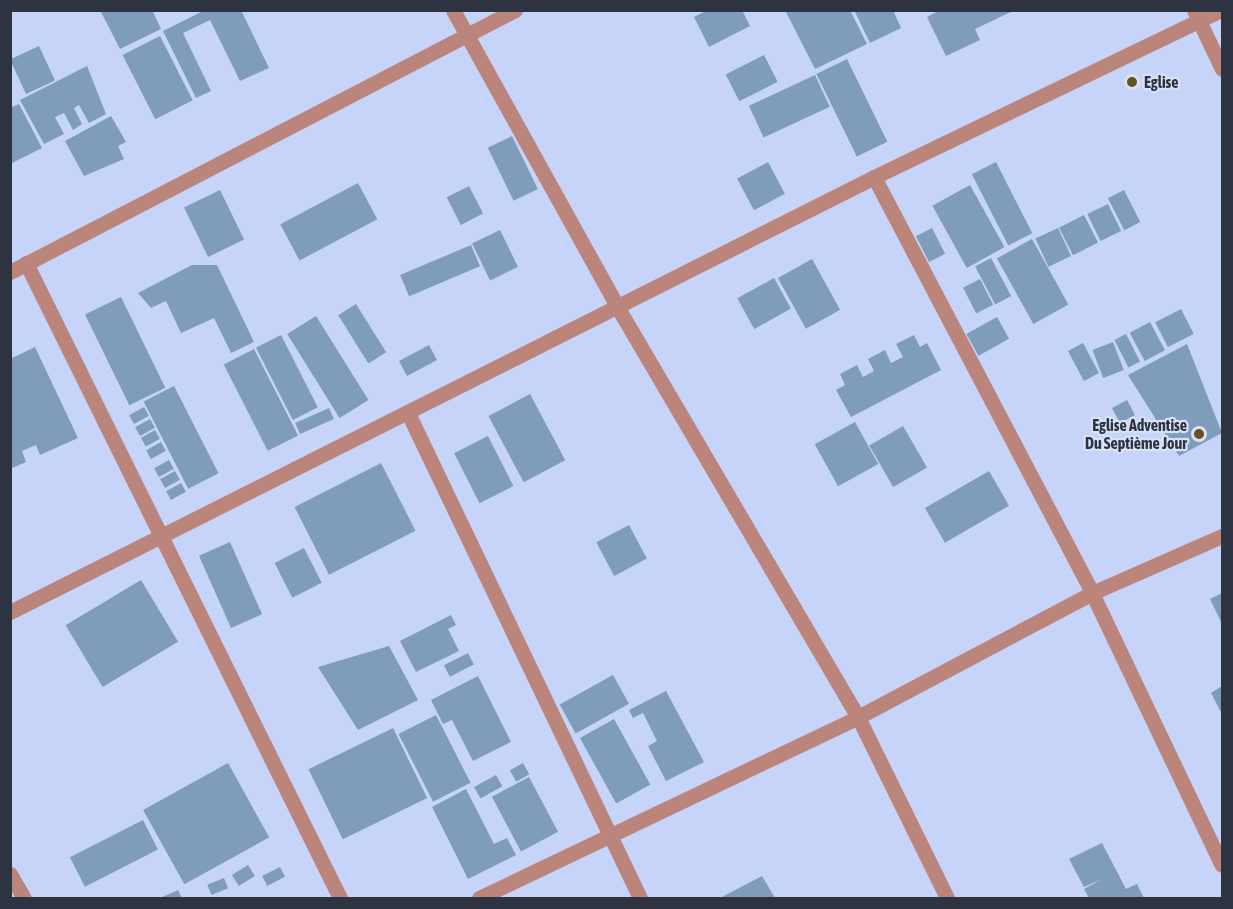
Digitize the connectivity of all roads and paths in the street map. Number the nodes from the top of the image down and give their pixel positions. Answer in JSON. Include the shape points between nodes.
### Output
{"nodes":[{"id":1,"x":453,"y":10,"type":"edge"},
{"id":2,"x":515,"y":10,"type":"edge"},
{"id":3,"x":1221,"y":10,"type":"edge"},
{"id":4,"x":1197,"y":15,"type":"edge"},
{"id":5,"x":467,"y":35,"type":"junction"},
{"id":6,"x":1222,"y":69,"type":"edge"},
{"id":7,"x":874,"y":177,"type":"junction"},
{"id":8,"x":26,"y":263,"type":"junction"},
{"id":9,"x":10,"y":272,"type":"edge"},
{"id":10,"x":618,"y":308,"type":"junction"},
{"id":11,"x":408,"y":413,"type":"junction"},
{"id":12,"x":162,"y":532,"type":"junction"},
{"id":13,"x":1222,"y":536,"type":"edge"},
{"id":14,"x":1092,"y":593,"type":"junction"},
{"id":15,"x":10,"y":612,"type":"edge"},
{"id":16,"x":858,"y":717,"type":"junction"},
{"id":17,"x":607,"y":836,"type":"junction"},
{"id":18,"x":1222,"y":865,"type":"edge"},
{"id":19,"x":10,"y":874,"type":"edge"},
{"id":20,"x":24,"y":898,"type":"edge"},
{"id":21,"x":340,"y":898,"type":"edge"},
{"id":22,"x":479,"y":898,"type":"edge"},
{"id":23,"x":640,"y":898,"type":"edge"},
{"id":24,"x":947,"y":898,"type":"edge"}],
"edges":[{"from":1,"to":5,"type":"street"},
{"from":2,"to":5,"type":"street"},
{"from":3,"to":4,"type":"street"},
{"from":4,"to":6,"type":"street"},
{"from":4,"to":7,"type":"street"},
{"from":5,"to":8,"type":"street"},
{"from":5,"to":10,"type":"street"},
{"from":7,"to":10,"type":"street"},
{"from":7,"to":14,"type":"street"},
{"from":8,"to":9,"type":"street"},
{"from":8,"to":12,"type":"street"},
{"from":10,"to":11,"type":"street"},
{"from":10,"to":16,"type":"street"},
{"from":11,"to":12,"type":"street"},
{"from":11,"to":17,"type":"street"},
{"from":12,"to":15,"type":"street"},
{"from":12,"to":21,"type":"street"},
{"from":13,"to":14,"type":"street"},
{"from":14,"to":16,"type":"street"},
{"from":14,"to":18,"type":"street"},
{"from":16,"to":17,"type":"street"},
{"from":16,"to":24,"type":"street"},
{"from":17,"to":22,"type":"street"},
{"from":17,"to":23,"type":"street"},
{"from":19,"to":20,"type":"street"}]}
